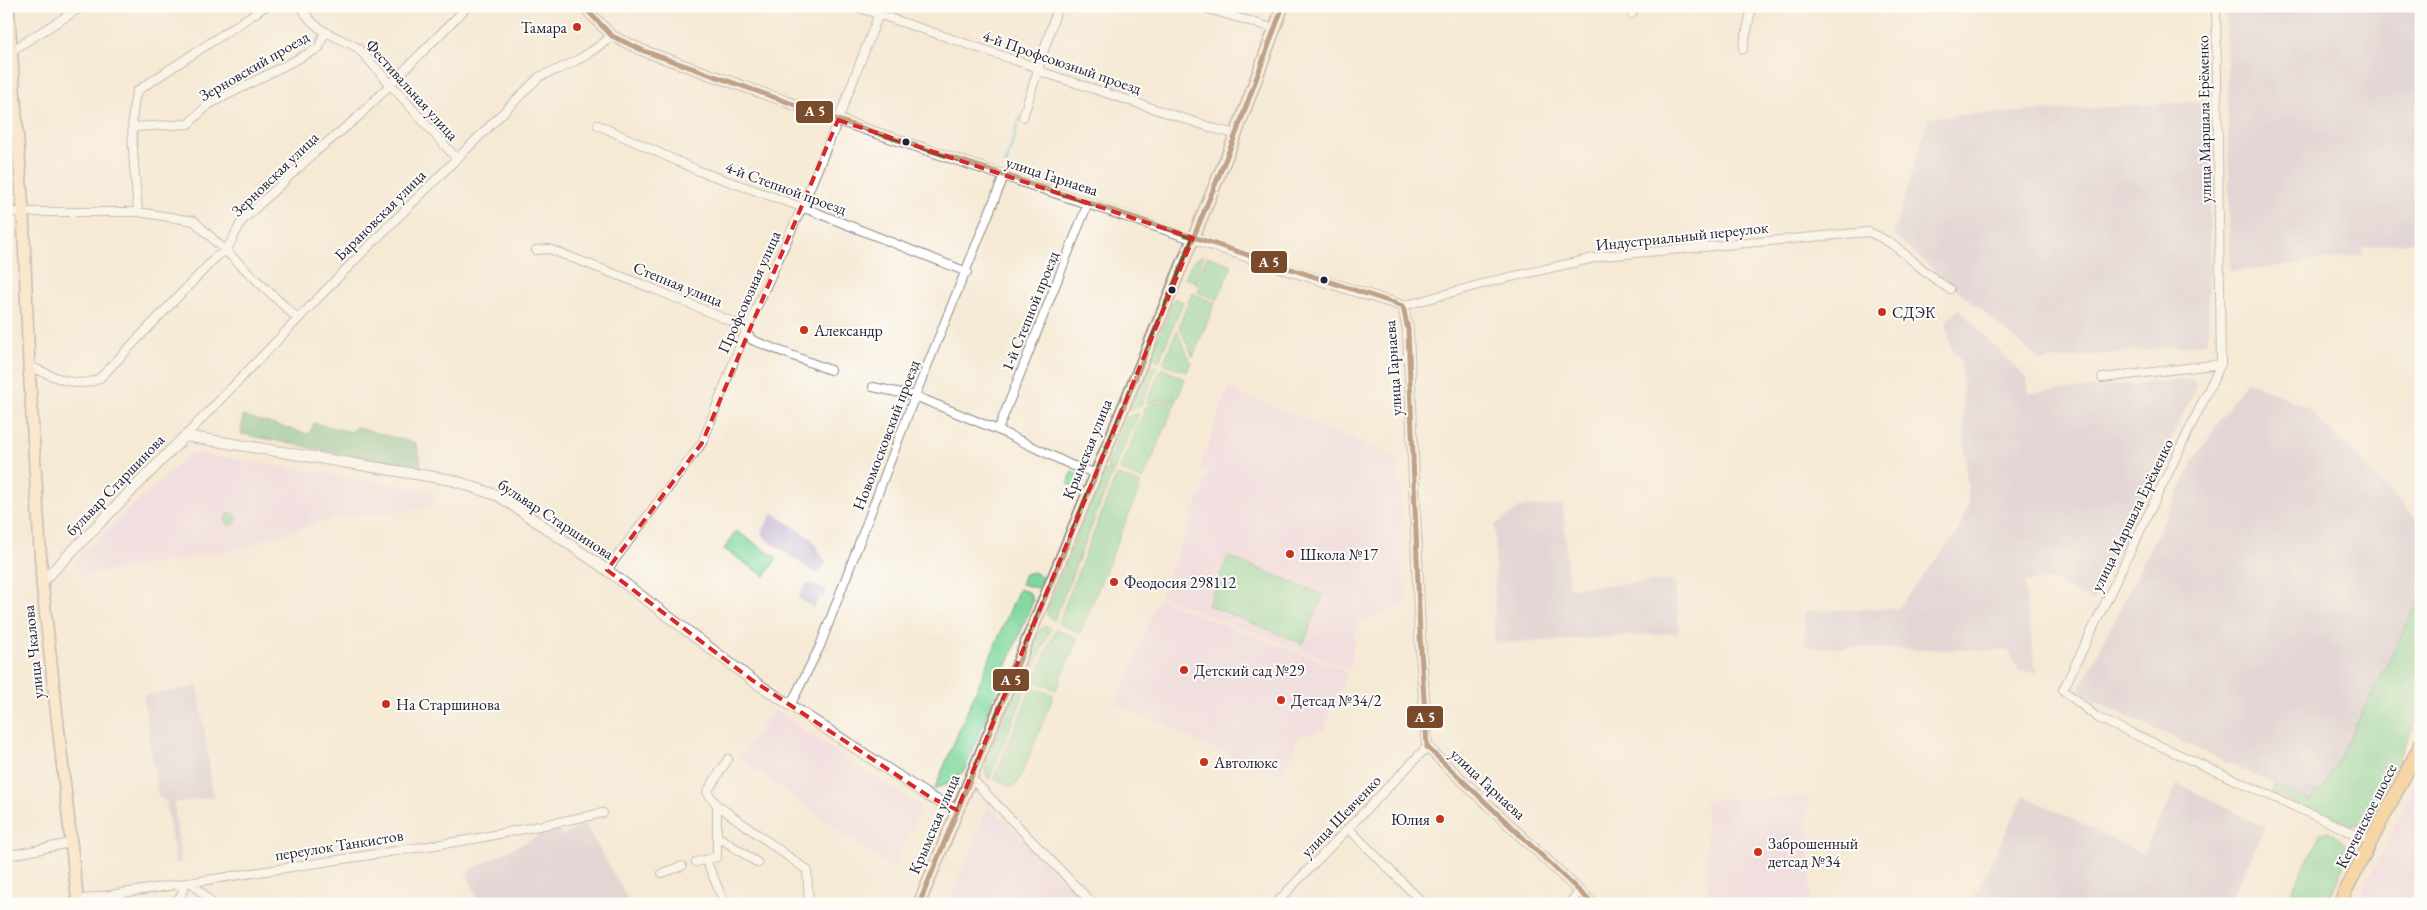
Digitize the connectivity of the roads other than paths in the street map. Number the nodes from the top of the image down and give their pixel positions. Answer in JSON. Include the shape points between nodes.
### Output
{"nodes":[{"id":1,"x":8,"y":6,"type":"edge"},
{"id":2,"x":83,"y":6,"type":"edge"},
{"id":3,"x":266,"y":6,"type":"edge"},
{"id":4,"x":301,"y":6,"type":"edge"},
{"id":5,"x":468,"y":6,"type":"edge"},
{"id":6,"x":583,"y":6,"type":"edge"},
{"id":7,"x":854,"y":6,"type":"edge"},
{"id":8,"x":882,"y":6,"type":"edge"},
{"id":9,"x":1058,"y":6,"type":"edge"},
{"id":10,"x":1198,"y":6,"type":"edge"},
{"id":11,"x":1283,"y":6,"type":"edge"},
{"id":12,"x":1752,"y":6,"type":"edge"},
{"id":13,"x":2216,"y":6,"type":"edge"},
{"id":14,"x":879,"y":15,"type":"junction"},
{"id":15,"x":8,"y":19,"type":"edge"},
{"id":16,"x":1276,"y":29,"type":"junction"},
{"id":17,"x":324,"y":33,"type":"junction"},
{"id":18,"x":612,"y":36,"type":"junction"},
{"id":19,"x":1743,"y":48,"type":"dead end"},
{"id":20,"x":11,"y":51,"type":"junction"},
{"id":21,"x":1039,"y":71,"type":"junction"},
{"id":22,"x":389,"y":85,"type":"junction"},
{"id":23,"x":1023,"y":117,"type":"dead end"},
{"id":24,"x":838,"y":120,"type":"junction"},
{"id":25,"x":598,"y":125,"type":"dead end"},
{"id":26,"x":134,"y":127,"type":"junction"},
{"id":27,"x":1236,"y":134,"type":"junction"},
{"id":28,"x":456,"y":158,"type":"junction"},
{"id":29,"x":1004,"y":176,"type":"junction"},
{"id":30,"x":1088,"y":204,"type":"junction"},
{"id":31,"x":802,"y":207,"type":"junction"},
{"id":32,"x":23,"y":211,"type":"junction"},
{"id":33,"x":6,"y":212,"type":"edge"},
{"id":34,"x":138,"y":212,"type":"junction"},
{"id":35,"x":1193,"y":238,"type":"junction"},
{"id":36,"x":536,"y":250,"type":"dead end"},
{"id":37,"x":226,"y":251,"type":"junction"},
{"id":38,"x":967,"y":272,"type":"junction"},
{"id":39,"x":1950,"y":289,"type":"dead end"},
{"id":40,"x":1403,"y":306,"type":"junction"},
{"id":41,"x":298,"y":319,"type":"junction"},
{"id":42,"x":745,"y":333,"type":"junction"},
{"id":43,"x":2221,"y":364,"type":"junction"},
{"id":44,"x":29,"y":366,"type":"junction"},
{"id":45,"x":830,"y":370,"type":"dead end"},
{"id":46,"x":2102,"y":378,"type":"dead end"},
{"id":47,"x":873,"y":388,"type":"dead end"},
{"id":48,"x":915,"y":396,"type":"junction"},
{"id":49,"x":998,"y":430,"type":"junction"},
{"id":50,"x":185,"y":436,"type":"junction"},
{"id":51,"x":1096,"y":473,"type":"junction"},
{"id":52,"x":607,"y":570,"type":"junction"},
{"id":53,"x":42,"y":582,"type":"junction"},
{"id":54,"x":791,"y":704,"type":"junction"},
{"id":55,"x":2421,"y":744,"type":"edge"},
{"id":56,"x":1427,"y":746,"type":"junction"},
{"id":57,"x":728,"y":759,"type":"dead end"},
{"id":58,"x":971,"y":778,"type":"junction"},
{"id":59,"x":717,"y":806,"type":"junction"},
{"id":60,"x":957,"y":810,"type":"junction"},
{"id":61,"x":603,"y":813,"type":"dead end"},
{"id":62,"x":1348,"y":828,"type":"junction"},
{"id":63,"x":717,"y":836,"type":"junction"},
{"id":64,"x":2371,"y":842,"type":"junction"},
{"id":65,"x":70,"y":843,"type":"junction"},
{"id":66,"x":6,"y":856,"type":"edge"},
{"id":67,"x":706,"y":860,"type":"junction"},
{"id":68,"x":696,"y":862,"type":"dead end"},
{"id":69,"x":758,"y":862,"type":"dead end"},
{"id":70,"x":682,"y":866,"type":"dead end"},
{"id":71,"x":662,"y":873,"type":"dead end"},
{"id":72,"x":188,"y":882,"type":"junction"},
{"id":73,"x":1580,"y":892,"type":"junction"},
{"id":74,"x":78,"y":902,"type":"edge"},
{"id":75,"x":173,"y":904,"type":"edge"},
{"id":76,"x":213,"y":904,"type":"edge"},
{"id":77,"x":725,"y":904,"type":"edge"},
{"id":78,"x":809,"y":904,"type":"edge"},
{"id":79,"x":919,"y":904,"type":"edge"},
{"id":80,"x":1093,"y":904,"type":"edge"},
{"id":81,"x":1275,"y":904,"type":"edge"},
{"id":82,"x":1424,"y":904,"type":"edge"},
{"id":83,"x":1568,"y":904,"type":"edge"},
{"id":84,"x":1593,"y":904,"type":"edge"},
{"id":85,"x":2340,"y":904,"type":"edge"}],
"edges":[{"from":1,"to":15,"type":"main road","name":"улица Чкалова"},
{"from":2,"to":20,"type":"street"},
{"from":3,"to":26,"type":"street","via":[[138,91]]},
{"from":4,"to":17,"type":"street","name":"Фестивальная улица","via":[[307,18]]},
{"from":5,"to":22,"type":"street","name":"Зерновская улица"},
{"from":6,"to":18,"type":"street","name":"улица Гарнаева"},
{"from":7,"to":14,"type":"street","name":"4-й Профсоюзный проезд"},
{"from":8,"to":14,"type":"street","name":"Профсоюзная улица"},
{"from":9,"to":21,"type":"street"},
{"from":10,"to":16,"type":"street"},
{"from":11,"to":16,"type":"main road","name":"Крымская улица"},
{"from":12,"to":19,"type":"street"},
{"from":13,"to":43,"type":"street","name":"улица Маршала Ерёменко"},
{"from":14,"to":21,"type":"street","name":"4-й Профсоюзный проезд"},
{"from":14,"to":24,"type":"street","name":"Профсоюзная улица"},
{"from":15,"to":20,"type":"main road","name":"улица Чкалова"},
{"from":16,"to":27,"type":"main road","name":"Крымская улица"},
{"from":17,"to":22,"type":"street","name":"Фестивальная улица","via":[[358,48]]},
{"from":17,"to":26,"type":"street","name":"Зерновский проезд","via":[[319,48],[208,105],[188,124]]},
{"from":18,"to":24,"type":"street","name":"улица Гарнаева","via":[[644,51]]},
{"from":18,"to":28,"type":"street","name":"Барановская улица","via":[[587,56],[540,76]]},
{"from":20,"to":32,"type":"main road","name":"улица Чкалова"},
{"from":21,"to":23,"type":"street"},
{"from":21,"to":27,"type":"street","name":"4-й Профсоюзный проезд"},
{"from":22,"to":28,"type":"street","name":"Фестивальная улица"},
{"from":22,"to":37,"type":"street","name":"Зерновская улица","via":[[242,221]]},
{"from":24,"to":29,"type":"street","name":"улица Гарнаева"},
{"from":24,"to":31,"type":"street","name":"Профсоюзная улица"},
{"from":25,"to":31,"type":"street","name":"4-й Степной проезд","via":[[699,171]]},
{"from":26,"to":34,"type":"street"},
{"from":27,"to":35,"type":"main road","name":"Крымская улица"},
{"from":28,"to":41,"type":"street","name":"Барановская улица"},
{"from":29,"to":30,"type":"street","name":"улица Гарнаева"},
{"from":29,"to":38,"type":"street","name":"Новомосковский проезд"},
{"from":30,"to":35,"type":"street","name":"улица Гарнаева"},
{"from":30,"to":49,"type":"street","name":"1-й Степной проезд"},
{"from":31,"to":38,"type":"street","name":"4-й Степной проезд"},
{"from":31,"to":42,"type":"street","name":"Профсоюзная улица"},
{"from":32,"to":33,"type":"street"},
{"from":32,"to":34,"type":"street"},
{"from":32,"to":44,"type":"main road","name":"улица Чкалова"},
{"from":34,"to":37,"type":"street","via":[[194,221]]},
{"from":35,"to":40,"type":"street","name":"улица Гарнаева"},
{"from":35,"to":51,"type":"main road","name":"Крымская улица"},
{"from":36,"to":42,"type":"street","name":"Степная улица","via":[[549,249],[654,289],[742,326]]},
{"from":37,"to":41,"type":"street"},
{"from":37,"to":44,"type":"street","name":"Зерновская улица","via":[[217,256],[100,378],[79,385]]},
{"from":38,"to":48,"type":"street","name":"Новомосковский проезд"},
{"from":39,"to":40,"type":"street","name":"Индустриальный переулок","via":[[1934,280],[1884,238],[1868,232],[1603,256]]},
{"from":40,"to":56,"type":"street","name":"улица Гарнаева","via":[[1408,330]]},
{"from":41,"to":50,"type":"street","name":"Барановская улица"},
{"from":42,"to":45,"type":"street","name":"Степная улица","via":[[752,340]]},
{"from":42,"to":52,"type":"street","name":"Профсоюзная улица","via":[[702,443]]},
{"from":43,"to":46,"type":"street"},
{"from":43,"to":64,"type":"street","name":"улица Маршала Ерёменко","via":[[2063,690],[2098,718]]},
{"from":44,"to":53,"type":"main road","name":"улица Чкалова"},
{"from":47,"to":48,"type":"street"},
{"from":48,"to":49,"type":"street"},
{"from":48,"to":54,"type":"street","name":"Новомосковский проезд","via":[[820,646]]},
{"from":49,"to":51,"type":"street","via":[[1070,465]]},
{"from":50,"to":52,"type":"street","name":"бульвар Старшинова","via":[[452,480],[499,496]]},
{"from":50,"to":53,"type":"street","name":"бульвар Старшинова"},
{"from":51,"to":58,"type":"main road","name":"Крымская улица"},
{"from":52,"to":54,"type":"street","name":"бульвар Старшинова","via":[[752,680]]},
{"from":53,"to":65,"type":"main road","name":"улица Чкалова"},
{"from":54,"to":60,"type":"street","name":"бульвар Старшинова","via":[[930,797]]},
{"from":55,"to":64,"type":"main road","name":"Керченское шоссе"},
{"from":56,"to":62,"type":"street","name":"улица Шевченко"},
{"from":56,"to":73,"type":"street","name":"улица Гарнаева"},
{"from":57,"to":59,"type":"street","via":[[707,792]]},
{"from":58,"to":60,"type":"main road","name":"Крымская улица"},
{"from":58,"to":80,"type":"street"},
{"from":59,"to":63,"type":"street"},
{"from":59,"to":78,"type":"street","via":[[807,870]]},
{"from":60,"to":79,"type":"main road","name":"Крымская улица"},
{"from":61,"to":72,"type":"street","name":"переулок Танкистов","via":[[474,839]]},
{"from":62,"to":81,"type":"street","name":"улица Шевченко"},
{"from":62,"to":82,"type":"street"},
{"from":63,"to":67,"type":"street","via":[[717,857]]},
{"from":63,"to":69,"type":"street"},
{"from":64,"to":85,"type":"main road","name":"Керченское шоссе"},
{"from":65,"to":66,"type":"street"},
{"from":65,"to":74,"type":"main road","name":"улица Чкалова"},
{"from":67,"to":68,"type":"street"},
{"from":67,"to":77,"type":"street"},
{"from":70,"to":71,"type":"street"},
{"from":72,"to":74,"type":"street","name":"переулок Танкистов"},
{"from":72,"to":75,"type":"street"},
{"from":72,"to":76,"type":"street"},
{"from":73,"to":83,"type":"street"},
{"from":73,"to":84,"type":"street","name":"улица Гарнаева"}]}
